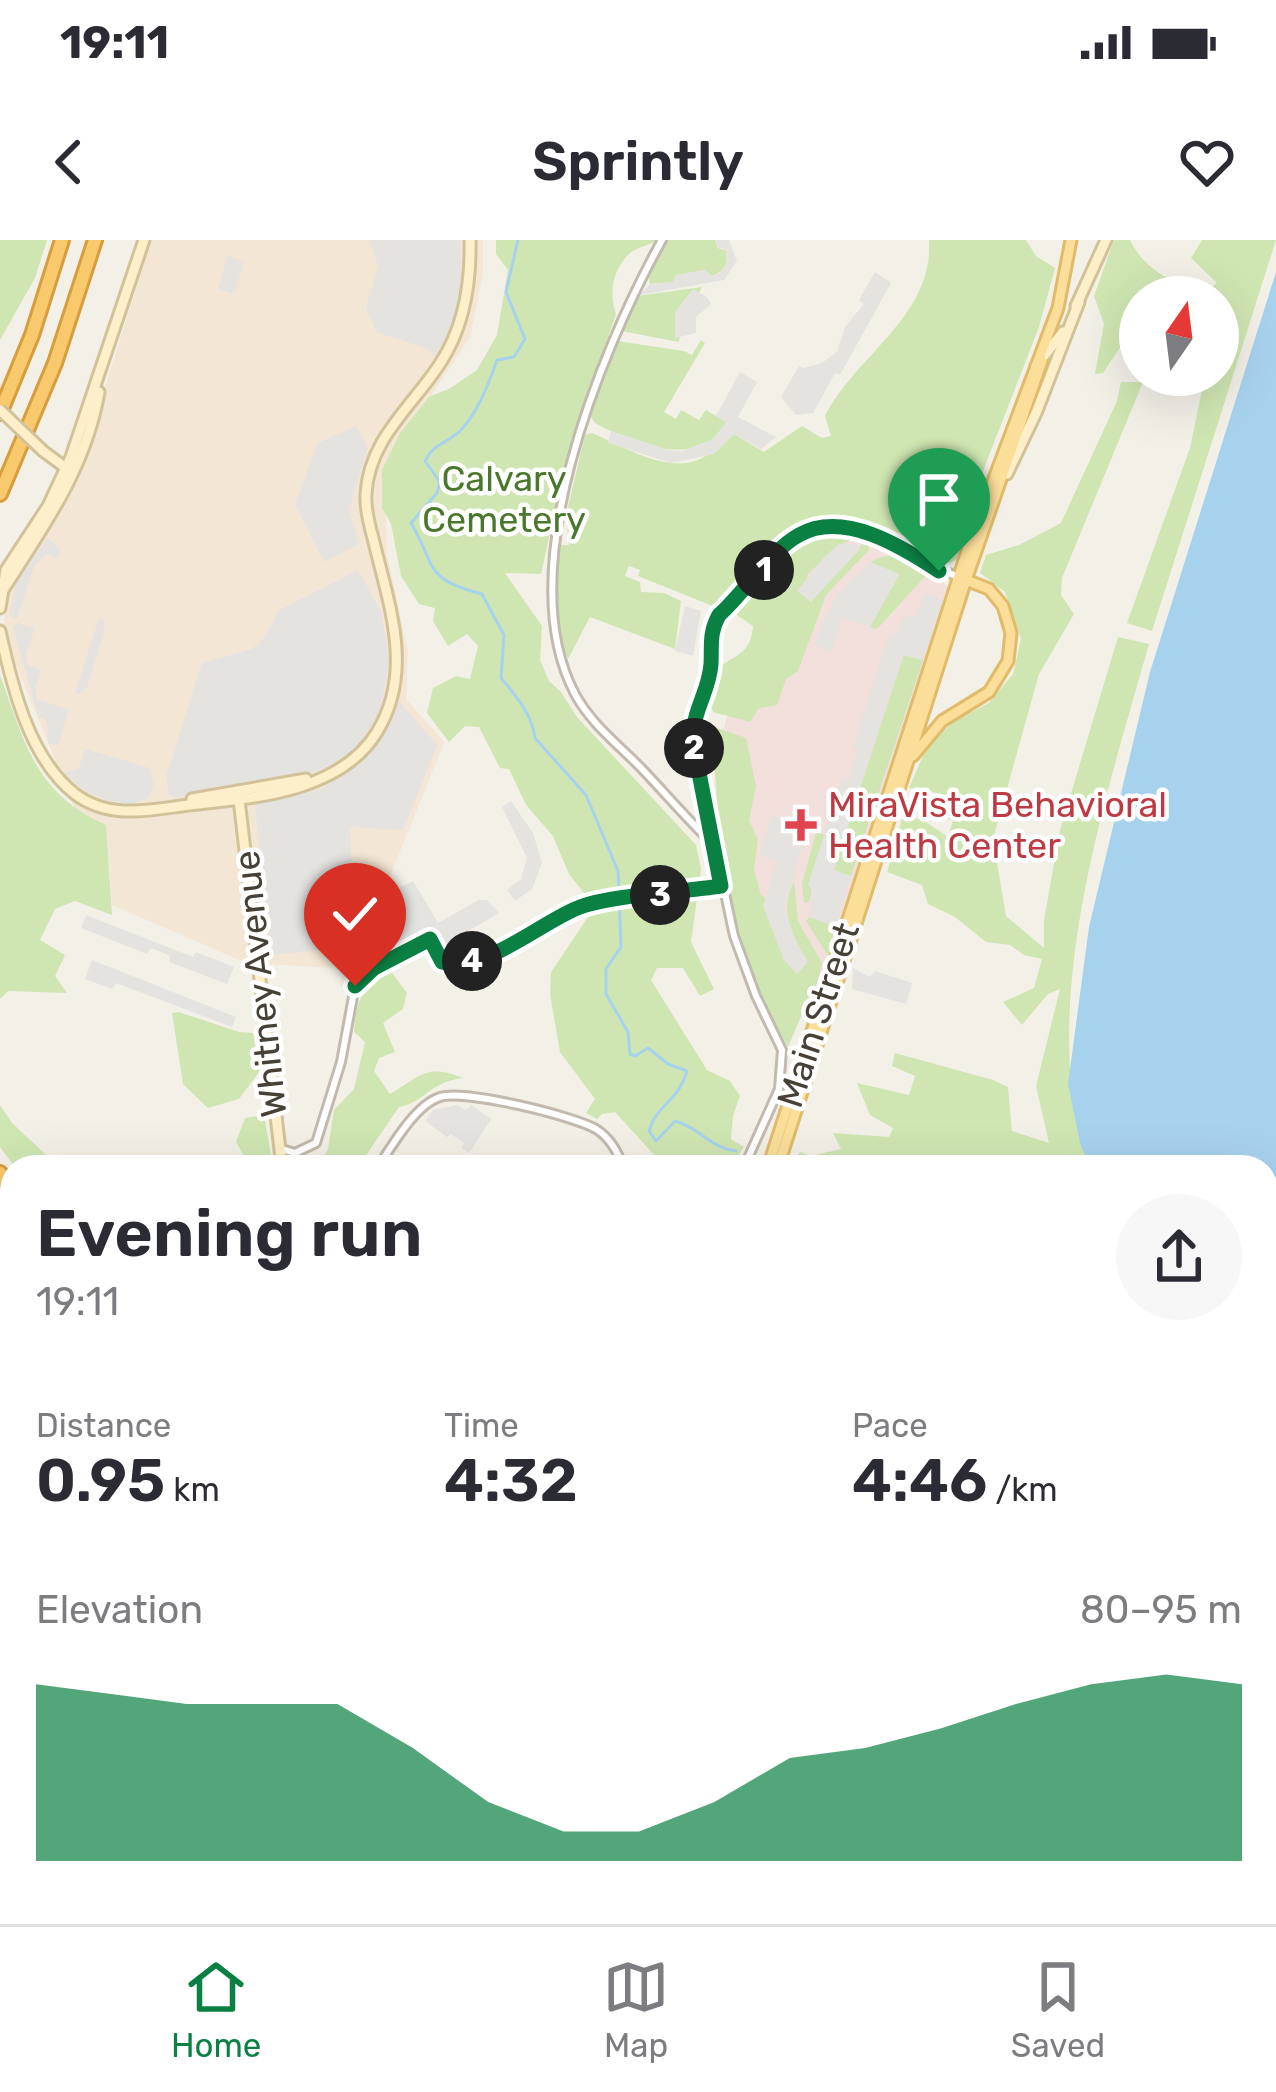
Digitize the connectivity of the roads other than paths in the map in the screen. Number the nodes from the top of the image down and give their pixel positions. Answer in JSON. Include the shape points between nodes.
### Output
{"nodes":[{"id":1,"x":62,"y":240,"type":"edge"},
{"id":2,"x":95,"y":240,"type":"edge"},
{"id":3,"x":144,"y":240,"type":"edge"},
{"id":4,"x":470,"y":240,"type":"edge"},
{"id":5,"x":662,"y":240,"type":"edge"},
{"id":6,"x":1071,"y":240,"type":"edge"},
{"id":7,"x":1106,"y":240,"type":"edge"},
{"id":8,"x":1079,"y":302,"type":"junction"},
{"id":9,"x":1038,"y":364,"type":"junction"},
{"id":10,"x":1030,"y":387,"type":"junction"},
{"id":11,"x":0,"y":412,"type":"edge"},
{"id":12,"x":70,"y":471,"type":"junction"},
{"id":13,"x":0,"y":494,"type":"edge"},
{"id":14,"x":994,"y":500,"type":"junction"},
{"id":15,"x":962,"y":579,"type":"junction"},
{"id":16,"x":0,"y":608,"type":"edge"},
{"id":17,"x":0,"y":632,"type":"edge"},
{"id":18,"x":907,"y":766,"type":"junction"},
{"id":19,"x":239,"y":795,"type":"junction"},
{"id":20,"x":712,"y":843,"type":"junction"},
{"id":21,"x":721,"y":886,"type":"junction"},
{"id":22,"x":279,"y":1148,"type":"junction"},
{"id":23,"x":280,"y":1155,"type":"edge"},
{"id":24,"x":387,"y":1155,"type":"edge"},
{"id":25,"x":617,"y":1155,"type":"edge"},
{"id":26,"x":750,"y":1155,"type":"edge"},
{"id":27,"x":773,"y":1155,"type":"edge"},
{"id":28,"x":782,"y":1155,"type":"edge"}],
"edges":[{"from":1,"to":11,"type":"highway"},
{"from":2,"to":13,"type":"highway"},
{"from":3,"to":12,"type":"main road","via":[[92,426]]},
{"from":4,"to":19,"type":"main road","via":[[468,295],[454,340],[383,437],[368,481],[368,521],[398,645],[391,704],[365,747],[326,776]]},
{"from":5,"to":20,"type":"street","via":[[621,316],[584,426],[552,560],[552,614],[564,669],[584,710]]},
{"from":6,"to":9,"type":"main road"},
{"from":7,"to":8,"type":"main road","name":"Main Street"},
{"from":8,"to":9,"type":"main road","name":"Main Street"},
{"from":8,"to":14,"type":"main road","name":"Main Street"},
{"from":9,"to":10,"type":"main road"},
{"from":10,"to":14,"type":"main road","name":"Main Street"},
{"from":10,"to":15,"type":"main road","name":"Main Street"},
{"from":11,"to":12,"type":"main road","bridge":true},
{"from":12,"to":16,"type":"main road"},
{"from":14,"to":15,"type":"main road","name":"Main Street"},
{"from":15,"to":18,"type":"main road","name":"Main Street"},
{"from":15,"to":18,"type":"main road","via":[[993,592],[1006,613],[1006,668],[989,692],[937,726]]},
{"from":15,"to":20,"type":"street","via":[[848,526],[822,526],[797,535],[719,615],[692,721]]},
{"from":15,"to":27,"type":"main road","name":"Main Street"},
{"from":17,"to":19,"type":"main road","via":[[34,741],[82,799],[106,809],[164,808]]},
{"from":18,"to":28,"type":"main road","name":"Main Street"},
{"from":19,"to":22,"type":"main road","name":"Whitney Avenue"},
{"from":20,"to":21,"type":"street"},
{"from":21,"to":22,"type":"street","via":[[581,907],[460,965],[442,962],[433,938],[361,977],[316,1143],[295,1153]]},
{"from":21,"to":26,"type":"street","via":[[784,1064]]},
{"from":22,"to":23,"type":"main road","name":"Whitney Avenue"},
{"from":24,"to":25,"type":"street","via":[[423,1109],[448,1096],[590,1126]]}]}
